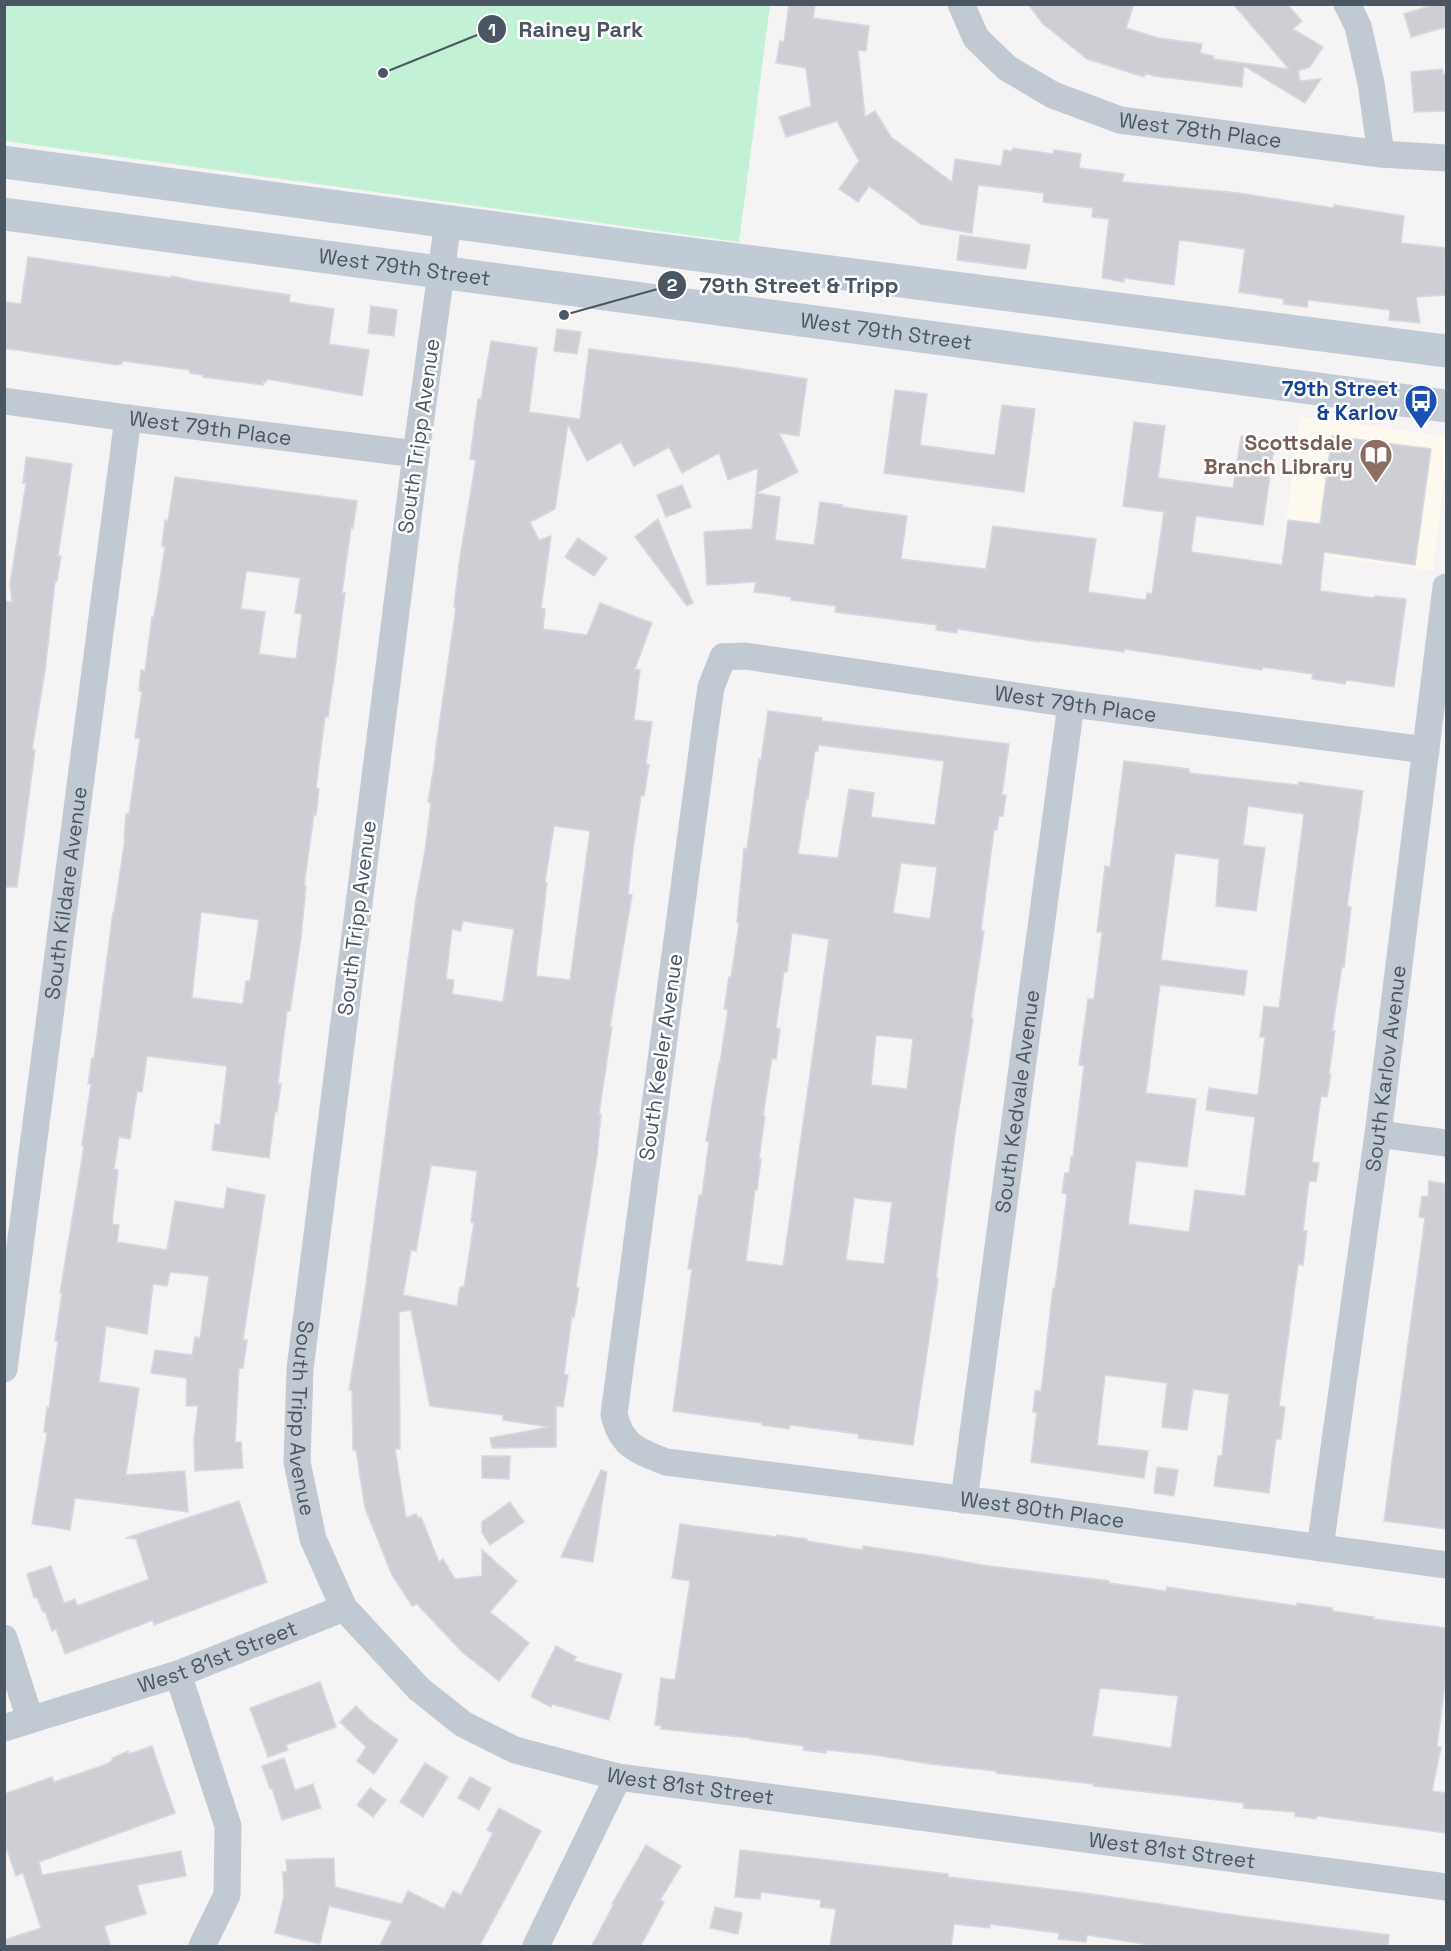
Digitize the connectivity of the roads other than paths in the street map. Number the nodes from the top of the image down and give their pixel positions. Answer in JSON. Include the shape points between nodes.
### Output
{"nodes":[{"id":1,"x":961,"y":4,"type":"edge"},
{"id":2,"x":1347,"y":4,"type":"edge"},
{"id":3,"x":1381,"y":154,"type":"junction"},
{"id":4,"x":1446,"y":158,"type":"edge"},
{"id":5,"x":4,"y":162,"type":"edge"},
{"id":6,"x":4,"y":214,"type":"edge"},
{"id":7,"x":448,"y":222,"type":"junction"},
{"id":8,"x":441,"y":273,"type":"junction"},
{"id":9,"x":1446,"y":351,"type":"edge"},
{"id":10,"x":4,"y":401,"type":"edge"},
{"id":11,"x":1446,"y":406,"type":"edge"},
{"id":12,"x":128,"y":418,"type":"junction"},
{"id":13,"x":416,"y":454,"type":"junction"},
{"id":14,"x":1446,"y":587,"type":"edge"},
{"id":15,"x":715,"y":650,"type":"joint"},
{"id":16,"x":1071,"y":704,"type":"junction"},
{"id":17,"x":1426,"y":750,"type":"junction"},
{"id":18,"x":1378,"y":1134,"type":"junction"},
{"id":19,"x":1446,"y":1143,"type":"edge"},
{"id":20,"x":4,"y":1369,"type":"edge"},
{"id":21,"x":637,"y":1451,"type":"joint"},
{"id":22,"x":964,"y":1500,"type":"junction"},
{"id":23,"x":1320,"y":1548,"type":"junction"},
{"id":24,"x":1446,"y":1565,"type":"edge"},
{"id":25,"x":344,"y":1608,"type":"junction"},
{"id":26,"x":4,"y":1638,"type":"edge"},
{"id":27,"x":178,"y":1674,"type":"junction"},
{"id":28,"x":30,"y":1719,"type":"junction"},
{"id":29,"x":4,"y":1728,"type":"edge"},
{"id":30,"x":618,"y":1776,"type":"junction"},
{"id":31,"x":1446,"y":1887,"type":"edge"},
{"id":32,"x":202,"y":1947,"type":"edge"},
{"id":33,"x":536,"y":1947,"type":"edge"}],
"edges":[{"from":1,"to":3,"type":"street","name":"West 78th Place","via":[[976,38],[1007,68],[1053,95],[1120,120]]},
{"from":2,"to":3,"type":"street","via":[[1364,49]]},
{"from":3,"to":4,"type":"street","name":"West 78th Place"},
{"from":5,"to":7,"type":"main road"},
{"from":6,"to":8,"type":"main road","name":"West 79th Street"},
{"from":7,"to":8,"type":"street","name":"South Tripp Avenue"},
{"from":7,"to":9,"type":"main road"},
{"from":8,"to":11,"type":"main road","name":"West 79th Street"},
{"from":8,"to":13,"type":"street","name":"South Tripp Avenue"},
{"from":10,"to":12,"type":"street","name":"West 79th Place"},
{"from":12,"to":13,"type":"street","name":"West 79th Place"},
{"from":12,"to":20,"type":"street","name":"South Kildare Avenue"},
{"from":13,"to":25,"type":"street","name":"South Tripp Avenue","via":[[300,1369],[297,1462],[313,1539]]},
{"from":14,"to":17,"type":"street","name":"South Karlov Avenue"},
{"from":15,"to":16,"type":"street","name":"West 79th Place"},
{"from":15,"to":21,"type":"street","name":"South Keeler Avenue","via":[[614,1414],[618,1431]]},
{"from":16,"to":17,"type":"street","name":"West 79th Place"},
{"from":16,"to":22,"type":"street","name":"South Kedvale Avenue"},
{"from":17,"to":18,"type":"street","name":"South Karlov Avenue"},
{"from":18,"to":19,"type":"street"},
{"from":18,"to":23,"type":"street","name":"South Karlov Avenue"},
{"from":21,"to":22,"type":"street","name":"West 80th Place","via":[[666,1462]]},
{"from":22,"to":23,"type":"street","name":"West 80th Place"},
{"from":23,"to":24,"type":"street","name":"West 80th Place"},
{"from":25,"to":27,"type":"street","name":"West 81st Street"},
{"from":25,"to":30,"type":"street","name":"West 81st Street","via":[[419,1689],[463,1724],[515,1750]]},
{"from":26,"to":28,"type":"street"},
{"from":27,"to":28,"type":"street","name":"West 81st Street"},
{"from":27,"to":32,"type":"street","via":[[228,1826],[227,1895]]},
{"from":28,"to":29,"type":"street","name":"West 81st Street"},
{"from":30,"to":31,"type":"street","name":"West 81st Street"},
{"from":30,"to":33,"type":"street"}]}
